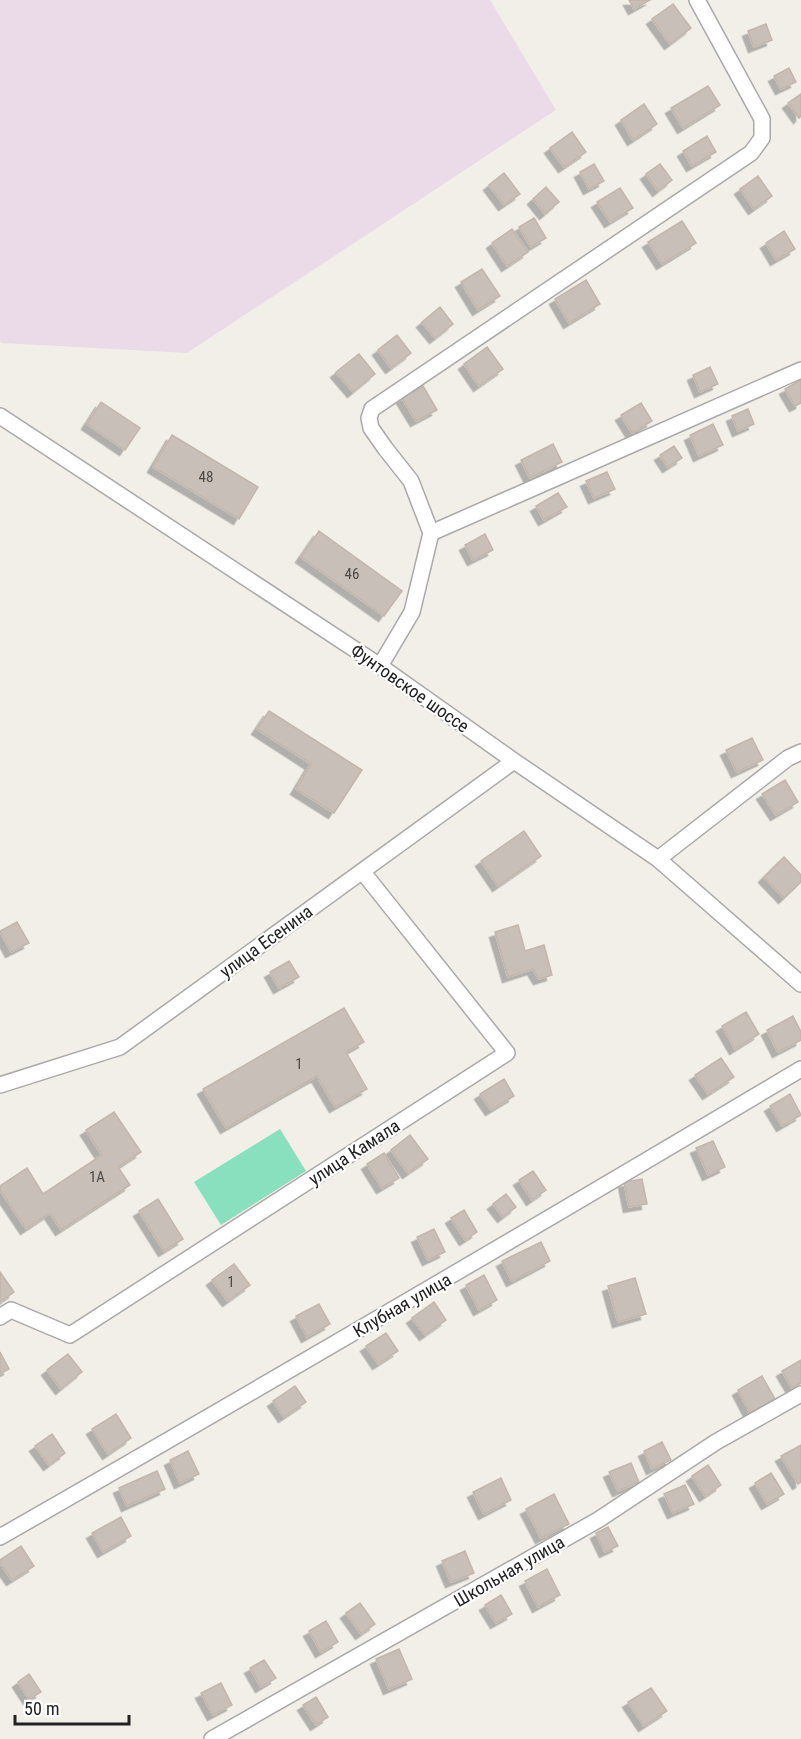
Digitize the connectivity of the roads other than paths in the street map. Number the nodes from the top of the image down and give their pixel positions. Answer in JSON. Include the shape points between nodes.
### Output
{"nodes":[{"id":1,"x":697,"y":0,"type":"edge"},
{"id":2,"x":801,"y":370,"type":"edge"},
{"id":3,"x":0,"y":416,"type":"edge"},
{"id":4,"x":431,"y":533,"type":"junction"},
{"id":5,"x":380,"y":666,"type":"junction"},
{"id":6,"x":801,"y":752,"type":"edge"},
{"id":7,"x":514,"y":761,"type":"junction"},
{"id":8,"x":657,"y":859,"type":"junction"},
{"id":9,"x":362,"y":871,"type":"junction"},
{"id":10,"x":801,"y":984,"type":"edge"},
{"id":11,"x":801,"y":1069,"type":"edge"},
{"id":12,"x":0,"y":1085,"type":"edge"},
{"id":13,"x":0,"y":1317,"type":"edge"},
{"id":14,"x":801,"y":1394,"type":"edge"},
{"id":15,"x":0,"y":1537,"type":"edge"},
{"id":16,"x":212,"y":1739,"type":"edge"}],
"edges":[{"from":1,"to":4,"type":"street","via":[[762,119],[762,138],[751,153],[372,409],[371,428],[411,481]]},
{"from":2,"to":4,"type":"street"},
{"from":3,"to":5,"type":"street","name":"Фунтовское шоссе"},
{"from":4,"to":5,"type":"street","via":[[412,612]]},
{"from":5,"to":7,"type":"street","name":"Фунтовское шоссе"},
{"from":6,"to":8,"type":"street"},
{"from":7,"to":8,"type":"street","name":"Фунтовское шоссе"},
{"from":7,"to":9,"type":"street","name":"улица Есенина"},
{"from":8,"to":10,"type":"street","name":"Фунтовское шоссе"},
{"from":9,"to":12,"type":"street","name":"улица Есенина","via":[[120,1047]]},
{"from":9,"to":13,"type":"street","name":"улица Камала","via":[[507,1053],[70,1335],[11,1310]]},
{"from":11,"to":15,"type":"street","name":"Клубная улица"},
{"from":14,"to":16,"type":"street","name":"Школьная улица","via":[[716,1442],[598,1520]]}]}
